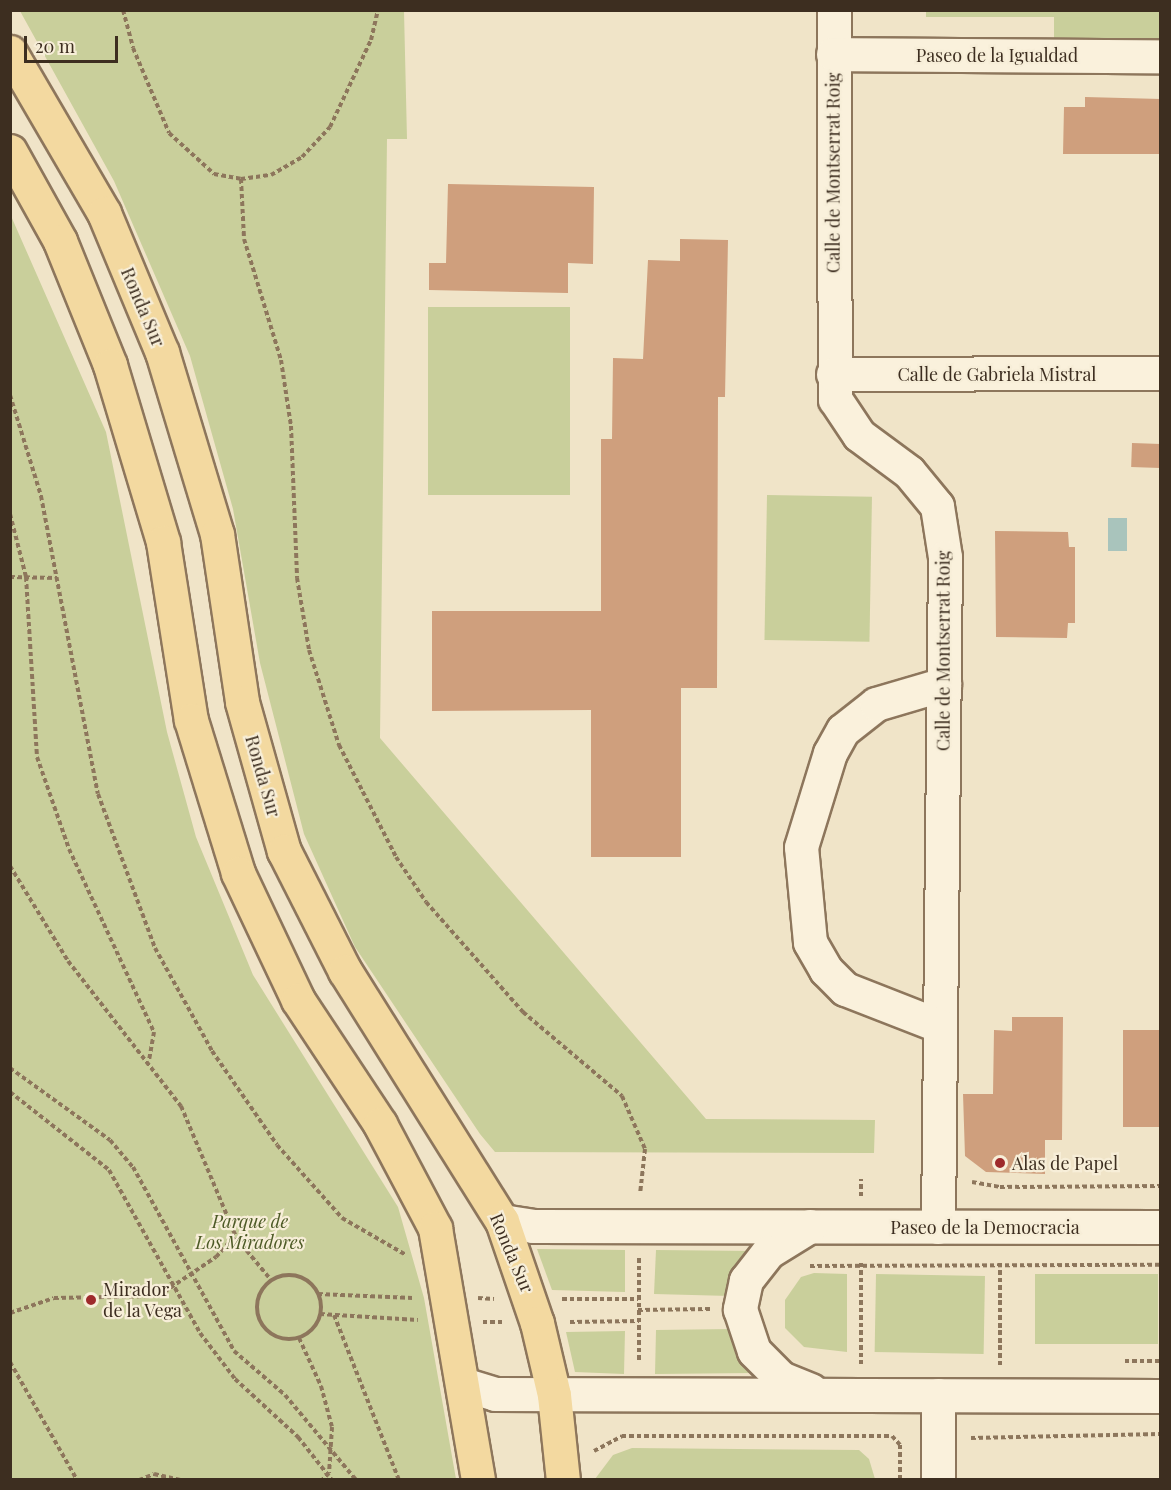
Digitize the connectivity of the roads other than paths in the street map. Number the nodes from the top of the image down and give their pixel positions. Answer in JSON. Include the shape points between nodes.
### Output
{"nodes":[{"id":1,"x":834,"y":10,"type":"edge"},
{"id":2,"x":10,"y":52,"type":"edge"},
{"id":3,"x":833,"y":54,"type":"junction"},
{"id":4,"x":1161,"y":56,"type":"edge"},
{"id":5,"x":10,"y":151,"type":"edge"},
{"id":6,"x":1161,"y":373,"type":"edge"},
{"id":7,"x":833,"y":374,"type":"junction"},
{"id":8,"x":944,"y":684,"type":"junction"},
{"id":9,"x":940,"y":1026,"type":"junction"},
{"id":10,"x":502,"y":1221,"type":"junction"},
{"id":11,"x":810,"y":1226,"type":"junction"},
{"id":12,"x":938,"y":1227,"type":"junction"},
{"id":13,"x":1161,"y":1227,"type":"edge"},
{"id":14,"x":466,"y":1385,"type":"junction"},
{"id":15,"x":822,"y":1393,"type":"junction"},
{"id":16,"x":554,"y":1395,"type":"junction"},
{"id":17,"x":938,"y":1395,"type":"junction"},
{"id":18,"x":1161,"y":1396,"type":"edge"},
{"id":19,"x":478,"y":1479,"type":"edge"},
{"id":20,"x":563,"y":1479,"type":"edge"},
{"id":21,"x":938,"y":1479,"type":"edge"}],
"edges":[{"from":1,"to":3,"type":"street","name":"Calle de Montserrat Roig"},
{"from":2,"to":10,"type":"main road","name":"Ronda Sur","via":[[104,213],[162,352],[218,534],[242,702],[284,851],[345,970]]},
{"from":3,"to":4,"type":"street","name":"Paseo de la Igualdad"},
{"from":3,"to":7,"type":"street","name":"Calle de Montserrat Roig"},
{"from":5,"to":14,"type":"main road","via":[[60,241],[110,365],[163,542],[191,720],[238,873],[298,1000],[407,1169],[435,1228]]},
{"from":6,"to":7,"type":"street","name":"Calle de Gabriela Mistral"},
{"from":7,"to":8,"type":"street","name":"Calle de Montserrat Roig","via":[[835,399],[845,420],[909,472],[937,506],[945,557]]},
{"from":8,"to":9,"type":"street","name":"Calle de Montserrat Roig"},
{"from":8,"to":9,"type":"street","via":[[876,704],[843,729],[830,753],[801,847],[810,942],[826,970],[845,989]]},
{"from":9,"to":12,"type":"street","name":"Calle de Montserrat Roig"},
{"from":10,"to":11,"type":"street","name":"Paseo de la Democracia"},
{"from":10,"to":16,"type":"main road","name":"Ronda Sur","via":[[531,1299]]},
{"from":11,"to":12,"type":"street","name":"Paseo de la Democracia"},
{"from":11,"to":15,"type":"street","via":[[768,1252],[746,1280],[740,1309],[761,1358],[781,1378]]},
{"from":12,"to":13,"type":"street","name":"Paseo de la Democracia"},
{"from":14,"to":16,"type":"street","via":[[495,1394]]},
{"from":14,"to":19,"type":"main road"},
{"from":15,"to":16,"type":"street"},
{"from":15,"to":17,"type":"street"},
{"from":16,"to":20,"type":"main road","name":"Ronda Sur"},
{"from":17,"to":18,"type":"street"},
{"from":17,"to":21,"type":"street"}]}
